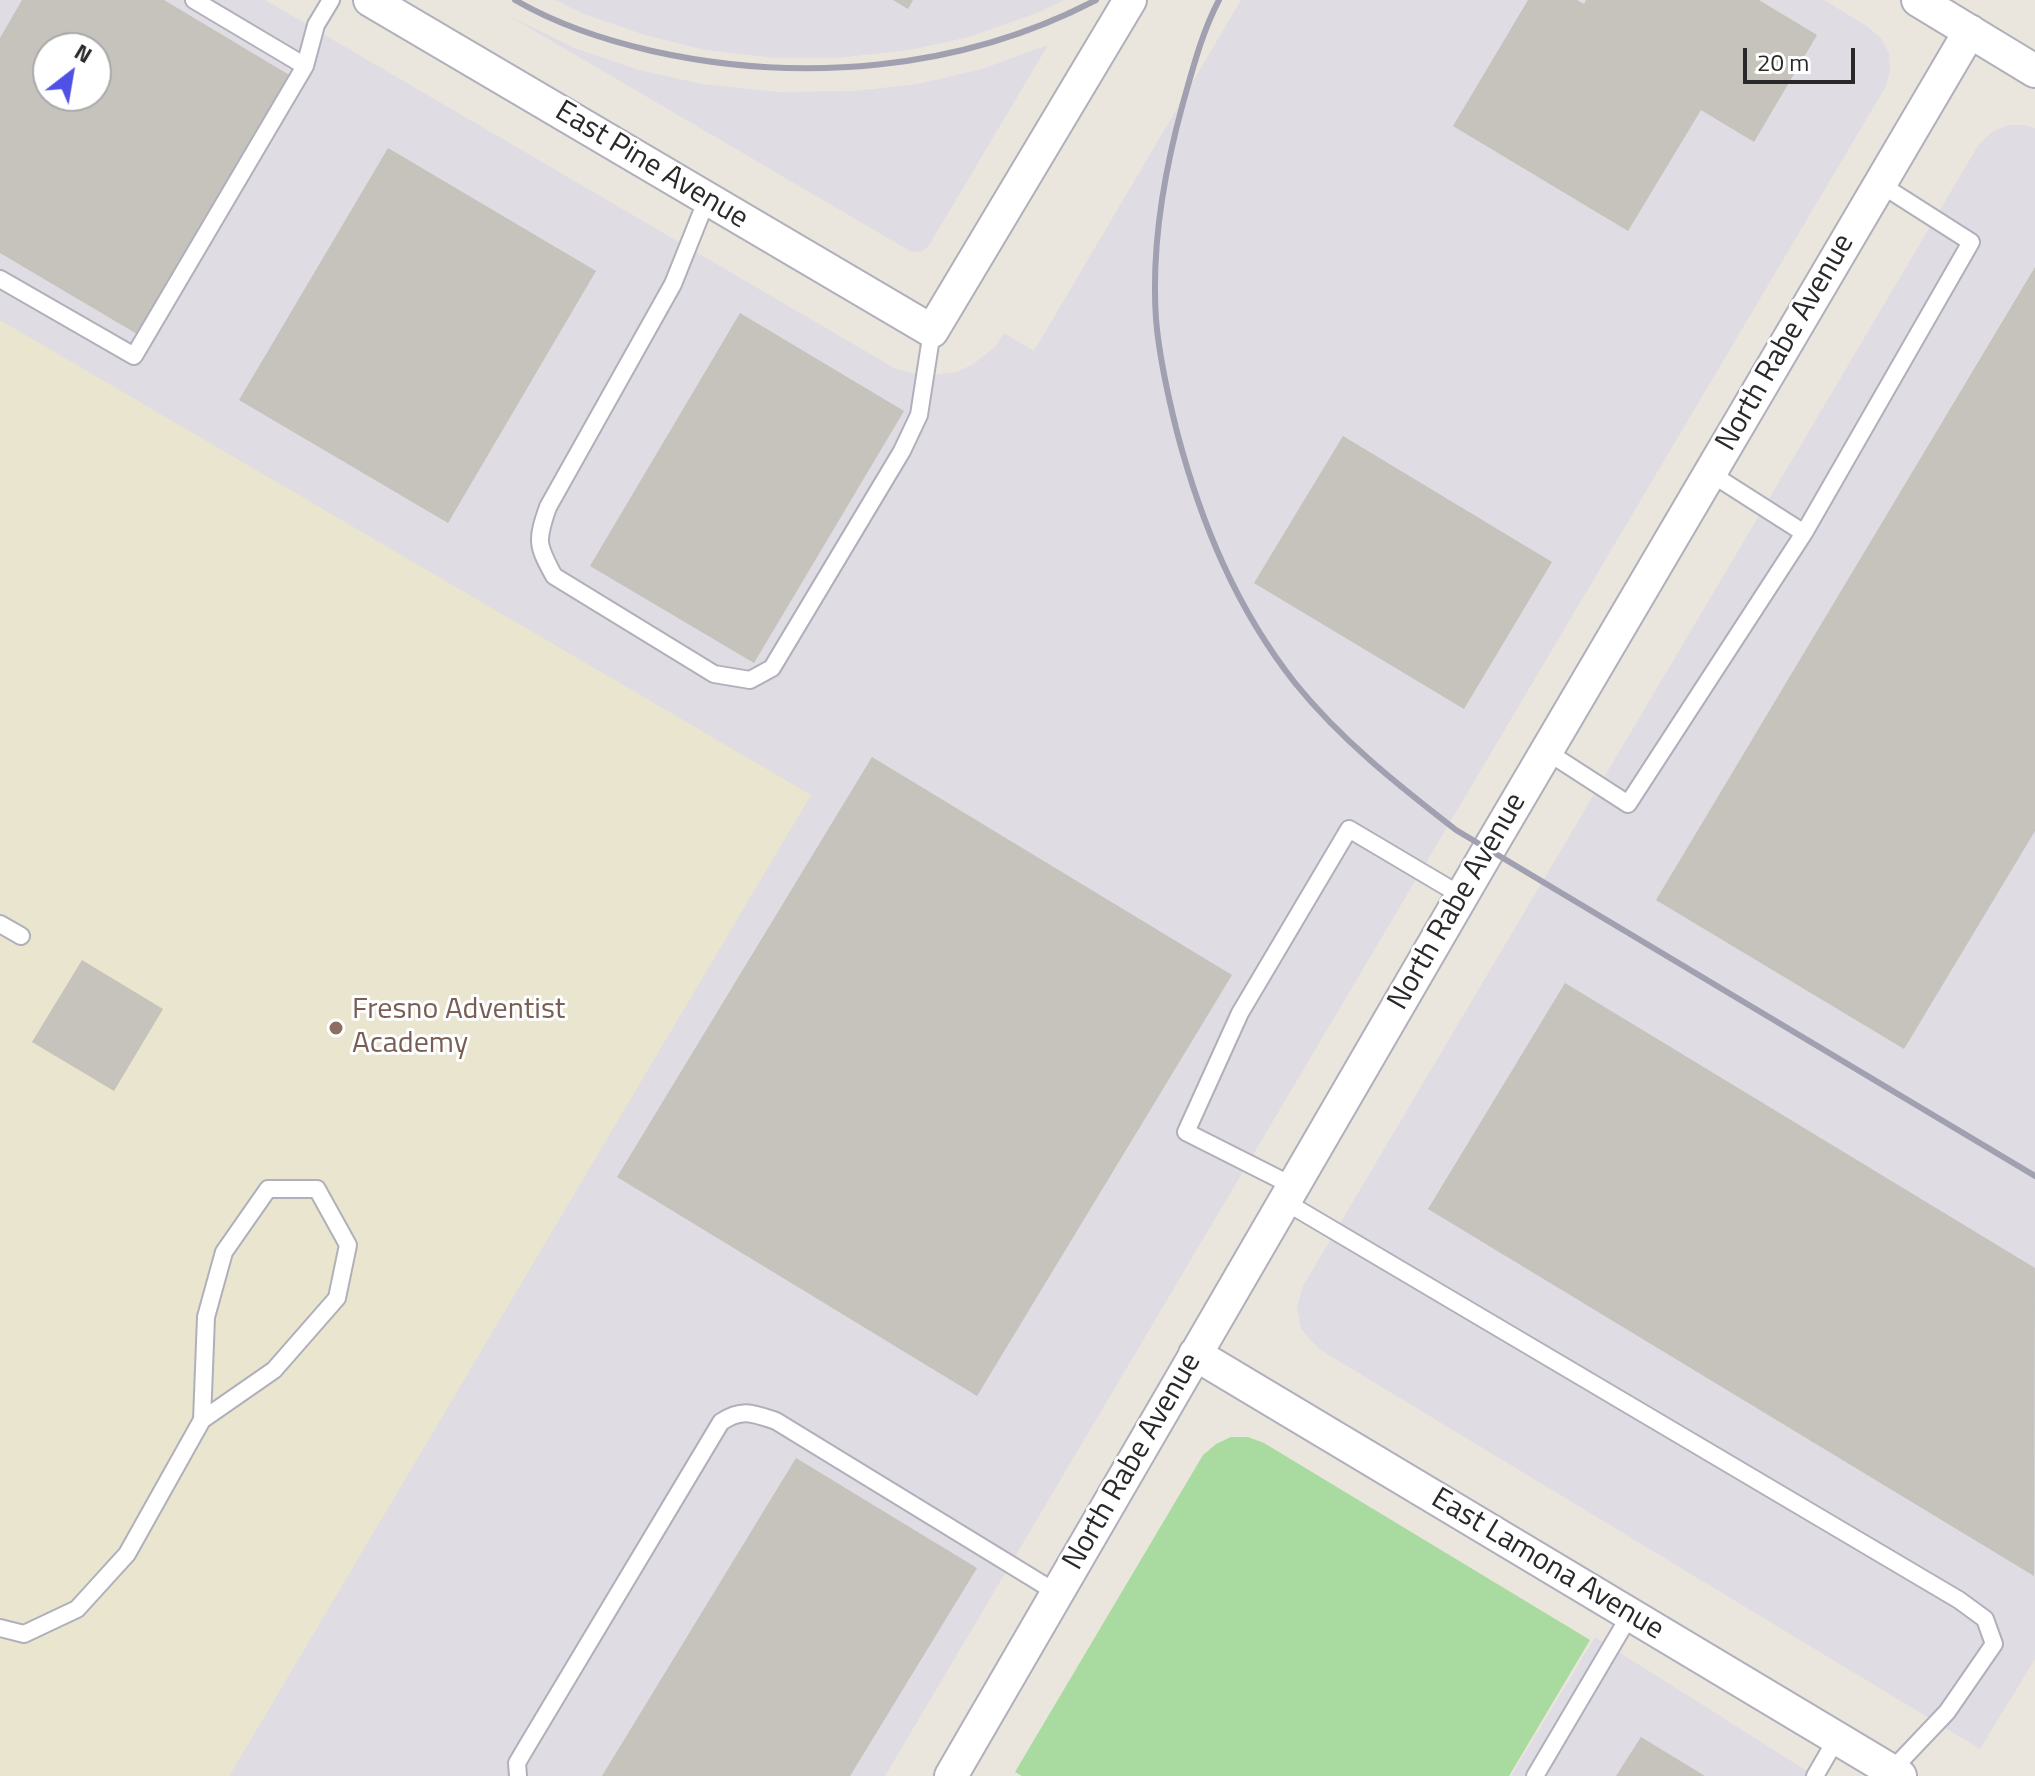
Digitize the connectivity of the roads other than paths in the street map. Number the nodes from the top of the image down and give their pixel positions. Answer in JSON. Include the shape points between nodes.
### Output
{"nodes":[{"id":1,"x":194,"y":0,"type":"edge"},
{"id":2,"x":331,"y":0,"type":"edge"},
{"id":3,"x":370,"y":0,"type":"edge"},
{"id":4,"x":1130,"y":0,"type":"edge"},
{"id":5,"x":1918,"y":0,"type":"edge"},
{"id":6,"x":1970,"y":31,"type":"junction"},
{"id":7,"x":305,"y":66,"type":"junction"},
{"id":8,"x":2035,"y":71,"type":"edge"},
{"id":9,"x":1880,"y":184,"type":"junction"},
{"id":10,"x":707,"y":199,"type":"junction"},
{"id":11,"x":0,"y":279,"type":"edge"},
{"id":12,"x":932,"y":331,"type":"junction"},
{"id":13,"x":1710,"y":473,"type":"junction"},
{"id":14,"x":1804,"y":533,"type":"junction"},
{"id":15,"x":1546,"y":751,"type":"junction"},
{"id":16,"x":1462,"y":896,"type":"junction"},
{"id":17,"x":0,"y":924,"type":"edge"},
{"id":18,"x":21,"y":936,"type":"dead end"},
{"id":19,"x":1289,"y":1193,"type":"junction"},
{"id":20,"x":1195,"y":1354,"type":"junction"},
{"id":21,"x":202,"y":1420,"type":"junction"},
{"id":22,"x":1057,"y":1593,"type":"junction"},
{"id":23,"x":1630,"y":1615,"type":"junction"},
{"id":24,"x":0,"y":1628,"type":"edge"},
{"id":25,"x":1837,"y":1738,"type":"junction"},
{"id":26,"x":1895,"y":1773,"type":"edge"},
{"id":27,"x":518,"y":1776,"type":"edge"},
{"id":28,"x":951,"y":1776,"type":"edge"},
{"id":29,"x":1535,"y":1776,"type":"edge"},
{"id":30,"x":1815,"y":1776,"type":"edge"}],
"edges":[{"from":1,"to":7,"type":"lane"},
{"from":2,"to":7,"type":"lane","via":[[316,25]]},
{"from":3,"to":10,"type":"street","name":"East Pine Avenue"},
{"from":4,"to":12,"type":"street"},
{"from":5,"to":6,"type":"street"},
{"from":6,"to":8,"type":"street"},
{"from":6,"to":9,"type":"street","name":"North Rabe Avenue"},
{"from":7,"to":11,"type":"lane","via":[[134,356]]},
{"from":9,"to":13,"type":"street","name":"North Rabe Avenue"},
{"from":9,"to":14,"type":"lane","via":[[1971,242]]},
{"from":10,"to":12,"type":"street","name":"East Pine Avenue"},
{"from":10,"to":12,"type":"lane","via":[[680,270],[538,534],[554,576],[714,674],[750,680],[772,668],[902,451],[919,415]]},
{"from":13,"to":14,"type":"lane"},
{"from":13,"to":15,"type":"street","name":"North Rabe Avenue"},
{"from":14,"to":15,"type":"lane","via":[[1628,804]]},
{"from":15,"to":16,"type":"street","name":"North Rabe Avenue"},
{"from":16,"to":19,"type":"street","name":"North Rabe Avenue"},
{"from":16,"to":19,"type":"lane","via":[[1349,829],[1240,1013],[1186,1132]]},
{"from":17,"to":18,"type":"lane"},
{"from":19,"to":20,"type":"street","name":"North Rabe Avenue"},
{"from":19,"to":26,"type":"lane","via":[[1985,1619],[1994,1644],[1947,1712]]},
{"from":20,"to":22,"type":"street","name":"North Rabe Avenue"},
{"from":20,"to":23,"type":"street","name":"East Lamona Avenue"},
{"from":21,"to":21,"type":"lane","via":[[274,1370],[337,1298],[348,1245],[317,1189],[268,1189],[224,1252],[206,1317]]},
{"from":21,"to":24,"type":"lane","via":[[127,1554],[77,1609],[24,1634]]},
{"from":22,"to":27,"type":"lane","via":[[776,1421],[735,1413],[721,1422],[543,1719],[517,1763]]},
{"from":22,"to":28,"type":"street","name":"North Rabe Avenue"},
{"from":23,"to":25,"type":"street","name":"East Lamona Avenue"},
{"from":23,"to":29,"type":"lane"},
{"from":25,"to":26,"type":"street","name":"East Lamona Avenue"},
{"from":25,"to":30,"type":"lane"}]}
